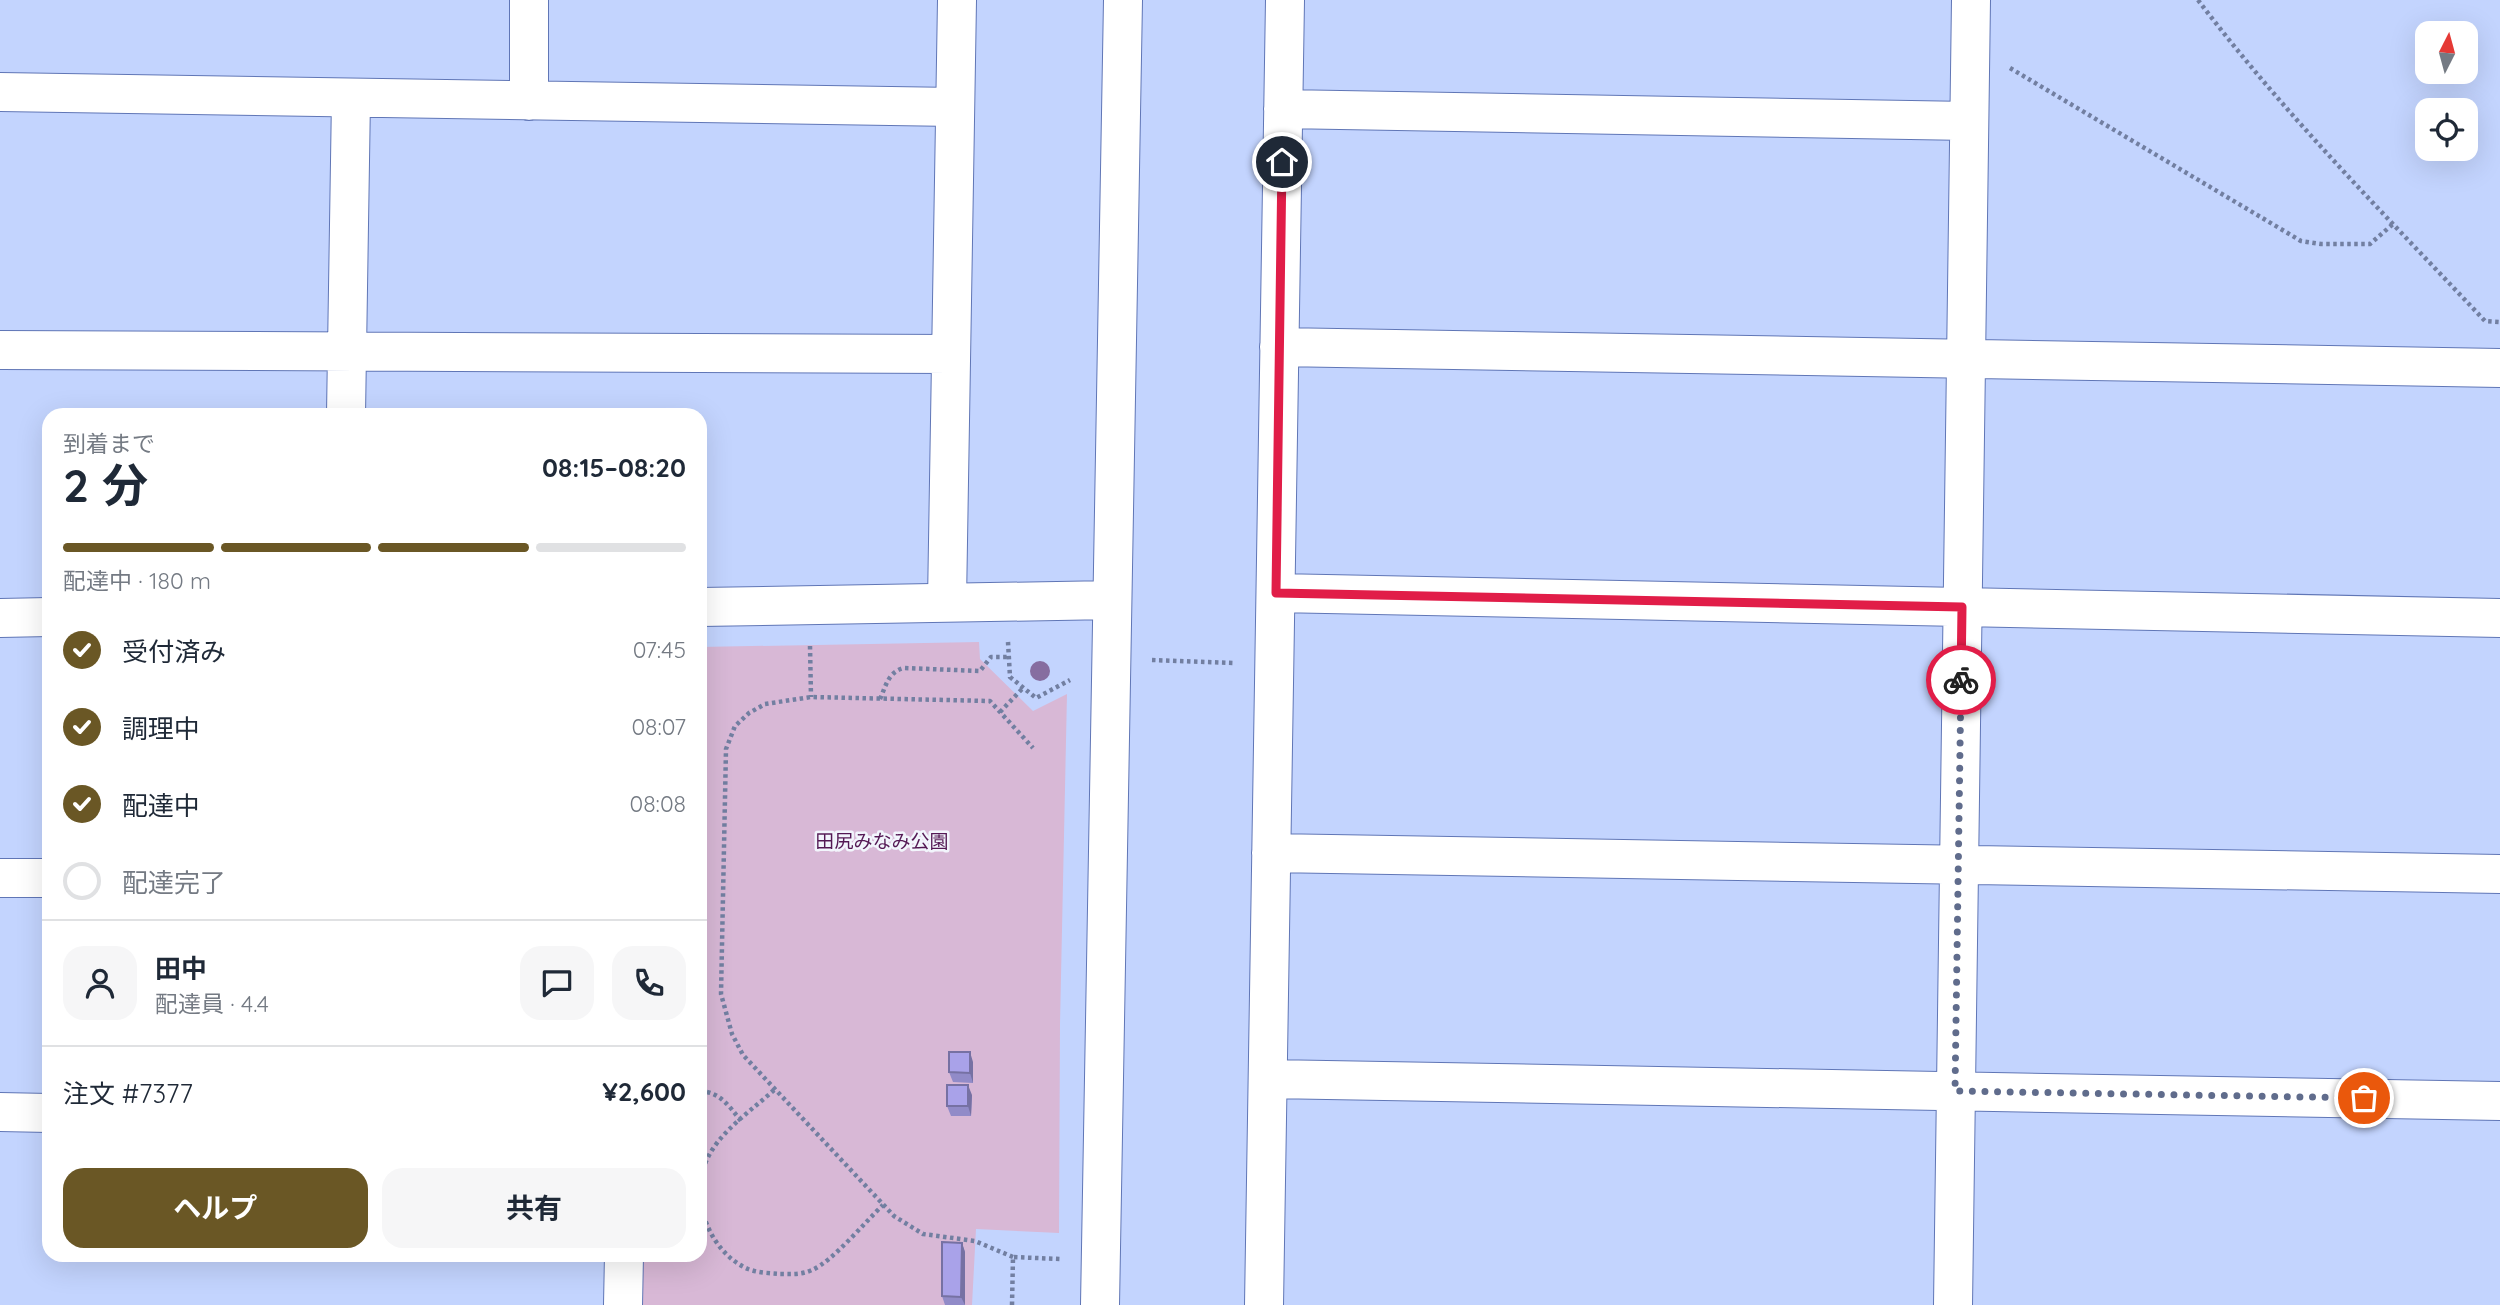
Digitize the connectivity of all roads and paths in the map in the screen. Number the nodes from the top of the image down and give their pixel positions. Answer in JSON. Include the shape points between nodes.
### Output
{"nodes":[{"id":1,"x":529,"y":0,"type":"edge"},
{"id":2,"x":957,"y":0,"type":"edge"},
{"id":3,"x":1123,"y":0,"type":"edge"},
{"id":4,"x":1284,"y":0,"type":"edge"},
{"id":5,"x":1971,"y":0,"type":"edge"},
{"id":6,"x":2198,"y":0,"type":"edge"},
{"id":7,"x":1970,"y":44,"type":"junction"},
{"id":8,"x":0,"y":92,"type":"edge"},
{"id":9,"x":351,"y":98,"type":"junction"},
{"id":10,"x":528,"y":101,"type":"junction"},
{"id":11,"x":955,"y":107,"type":"junction"},
{"id":12,"x":1283,"y":109,"type":"junction"},
{"id":13,"x":1969,"y":121,"type":"junction"},
{"id":14,"x":2393,"y":224,"type":"junction"},
{"id":15,"x":2500,"y":322,"type":"edge"},
{"id":16,"x":1279,"y":347,"type":"junction"},
{"id":17,"x":0,"y":350,"type":"edge"},
{"id":18,"x":347,"y":352,"type":"junction"},
{"id":19,"x":951,"y":354,"type":"junction"},
{"id":20,"x":1966,"y":359,"type":"junction"},
{"id":21,"x":2500,"y":368,"type":"edge"},
{"id":22,"x":346,"y":408,"type":"edge"},
{"id":23,"x":1276,"y":593,"type":"junction"},
{"id":24,"x":1112,"y":600,"type":"junction"},
{"id":25,"x":947,"y":602,"type":"junction"},
{"id":26,"x":707,"y":607,"type":"edge"},
{"id":27,"x":1962,"y":607,"type":"junction"},
{"id":28,"x":42,"y":617,"type":"edge"},
{"id":29,"x":0,"y":618,"type":"edge"},
{"id":30,"x":2500,"y":618,"type":"edge"},
{"id":31,"x":1007,"y":634,"type":"dead end"},
{"id":32,"x":810,"y":638,"type":"dead end"},
{"id":33,"x":1009,"y":657,"type":"junction"},
{"id":34,"x":1151,"y":660,"type":"dead end"},
{"id":35,"x":1274,"y":665,"type":"junction"},
{"id":36,"x":1075,"y":678,"type":"dead end"},
{"id":37,"x":1023,"y":688,"type":"junction"},
{"id":38,"x":811,"y":697,"type":"junction"},
{"id":39,"x":880,"y":699,"type":"junction"},
{"id":40,"x":1000,"y":712,"type":"junction"},
{"id":41,"x":1033,"y":748,"type":"dead end"},
{"id":42,"x":1271,"y":853,"type":"junction"},
{"id":43,"x":1959,"y":864,"type":"junction"},
{"id":44,"x":2500,"y":874,"type":"edge"},
{"id":45,"x":0,"y":878,"type":"edge"},
{"id":46,"x":42,"y":878,"type":"edge"},
{"id":47,"x":1269,"y":1079,"type":"junction"},
{"id":48,"x":774,"y":1090,"type":"junction"},
{"id":49,"x":1955,"y":1091,"type":"junction"},
{"id":50,"x":707,"y":1092,"type":"edge"},
{"id":51,"x":2500,"y":1101,"type":"edge"},
{"id":52,"x":0,"y":1112,"type":"edge"},
{"id":53,"x":42,"y":1113,"type":"edge"},
{"id":54,"x":741,"y":1121,"type":"junction"},
{"id":55,"x":707,"y":1162,"type":"edge"},
{"id":56,"x":883,"y":1205,"type":"junction"},
{"id":57,"x":707,"y":1224,"type":"edge"},
{"id":58,"x":1013,"y":1257,"type":"junction"},
{"id":59,"x":1068,"y":1260,"type":"dead end"},
{"id":60,"x":624,"y":1262,"type":"edge"},
{"id":61,"x":623,"y":1305,"type":"edge"},
{"id":62,"x":1012,"y":1305,"type":"edge"},
{"id":63,"x":1100,"y":1305,"type":"edge"},
{"id":64,"x":1264,"y":1305,"type":"edge"},
{"id":65,"x":1952,"y":1305,"type":"edge"}],
"edges":[{"from":1,"to":10,"type":"street"},
{"from":2,"to":11,"type":"street"},
{"from":3,"to":24,"type":"street"},
{"from":4,"to":12,"type":"street"},
{"from":5,"to":7,"type":"street"},
{"from":6,"to":14,"type":"path","via":[[2242,58]]},
{"from":7,"to":13,"type":"street"},
{"from":7,"to":14,"type":"path","via":[[2301,241],[2370,244]]},
{"from":8,"to":9,"type":"street"},
{"from":9,"to":10,"type":"street"},
{"from":9,"to":18,"type":"street"},
{"from":10,"to":11,"type":"street"},
{"from":11,"to":19,"type":"street"},
{"from":12,"to":13,"type":"street"},
{"from":12,"to":16,"type":"street"},
{"from":13,"to":20,"type":"street"},
{"from":14,"to":15,"type":"path","via":[[2485,321]]},
{"from":16,"to":20,"type":"street"},
{"from":16,"to":23,"type":"street"},
{"from":17,"to":18,"type":"street"},
{"from":18,"to":19,"type":"street"},
{"from":18,"to":22,"type":"street"},
{"from":19,"to":25,"type":"street"},
{"from":20,"to":21,"type":"street"},
{"from":20,"to":27,"type":"street"},
{"from":23,"to":27,"type":"street"},
{"from":23,"to":35,"type":"street"},
{"from":24,"to":25,"type":"street"},
{"from":24,"to":63,"type":"street"},
{"from":25,"to":26,"type":"street"},
{"from":27,"to":30,"type":"street"},
{"from":27,"to":43,"type":"street"},
{"from":28,"to":29,"type":"street"},
{"from":31,"to":33,"type":"path"},
{"from":32,"to":38,"type":"path"},
{"from":33,"to":37,"type":"path","via":[[1010,677]]},
{"from":33,"to":39,"type":"path","via":[[991,657],[980,671],[897,670]]},
{"from":34,"to":35,"type":"path"},
{"from":35,"to":42,"type":"street"},
{"from":36,"to":37,"type":"path","via":[[1036,698]]},
{"from":37,"to":40,"type":"path"},
{"from":38,"to":39,"type":"path"},
{"from":38,"to":48,"type":"path","via":[[765,704],[749,713],[735,726],[726,749],[721,994],[743,1055]]},
{"from":39,"to":40,"type":"path","via":[[990,701]]},
{"from":40,"to":41,"type":"path"},
{"from":42,"to":43,"type":"street"},
{"from":42,"to":47,"type":"street"},
{"from":43,"to":44,"type":"street"},
{"from":43,"to":49,"type":"street"},
{"from":45,"to":46,"type":"street"},
{"from":47,"to":49,"type":"street"},
{"from":47,"to":64,"type":"street"},
{"from":48,"to":54,"type":"path"},
{"from":48,"to":56,"type":"path"},
{"from":49,"to":51,"type":"street"},
{"from":49,"to":65,"type":"street"},
{"from":50,"to":54,"type":"path","via":[[724,1101]]},
{"from":52,"to":53,"type":"street"},
{"from":54,"to":55,"type":"path","via":[[711,1151]]},
{"from":56,"to":57,"type":"path","via":[[821,1265],[800,1274],[749,1269],[728,1256]]},
{"from":56,"to":58,"type":"path","via":[[923,1234],[975,1241]]},
{"from":58,"to":59,"type":"path"},
{"from":58,"to":62,"type":"path"},
{"from":60,"to":61,"type":"street"}]}
